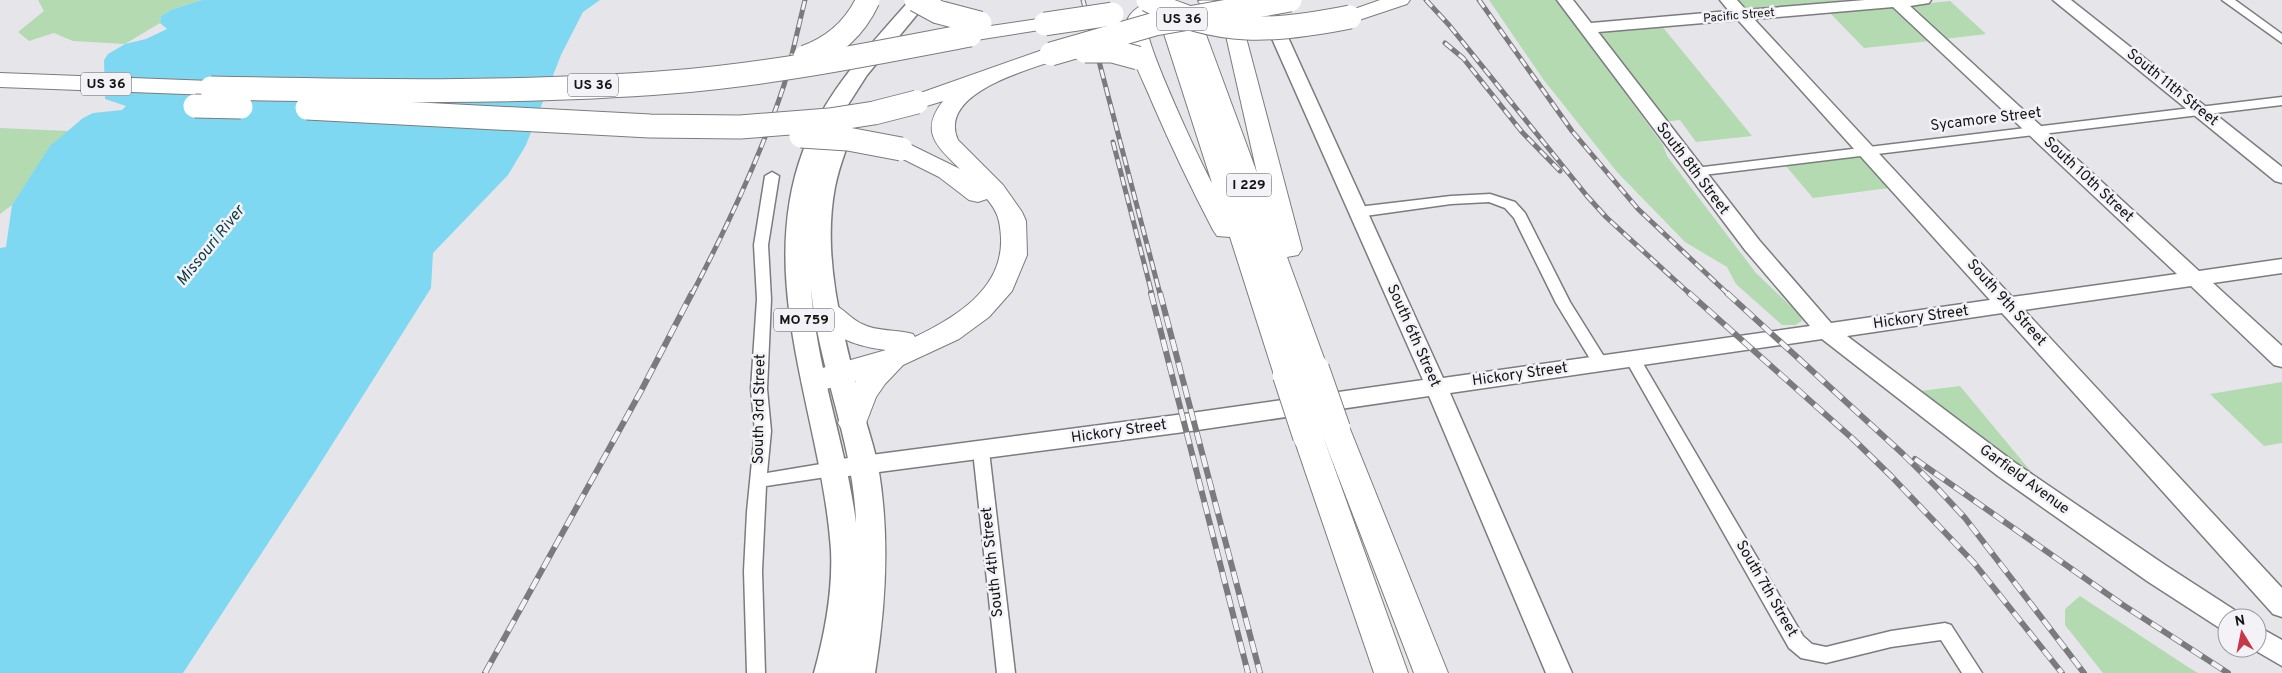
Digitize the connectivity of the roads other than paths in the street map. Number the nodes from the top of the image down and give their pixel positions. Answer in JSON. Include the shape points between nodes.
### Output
{"nodes":[{"id":1,"x":868,"y":0,"type":"edge"},
{"id":2,"x":916,"y":0,"type":"edge"},
{"id":3,"x":920,"y":0,"type":"edge"},
{"id":4,"x":939,"y":0,"type":"edge"},
{"id":5,"x":1183,"y":0,"type":"edge"},
{"id":6,"x":1263,"y":0,"type":"edge"},
{"id":7,"x":1290,"y":0,"type":"edge"},
{"id":8,"x":1400,"y":0,"type":"edge"},
{"id":9,"x":1565,"y":0,"type":"edge"},
{"id":10,"x":1728,"y":0,"type":"edge"},
{"id":11,"x":1923,"y":0,"type":"edge"},
{"id":12,"x":2061,"y":0,"type":"edge"},
{"id":13,"x":2228,"y":0,"type":"edge"},
{"id":14,"x":1895,"y":1,"type":"edge"},
{"id":15,"x":1154,"y":3,"type":"edge"},
{"id":16,"x":1217,"y":4,"type":"edge"},
{"id":17,"x":1742,"y":15,"type":"junction"},
{"id":18,"x":1586,"y":28,"type":"junction"},
{"id":19,"x":975,"y":29,"type":"junction"},
{"id":20,"x":1136,"y":29,"type":"junction"},
{"id":21,"x":2282,"y":38,"type":"edge"},
{"id":22,"x":1051,"y":54,"type":"junction"},
{"id":23,"x":1144,"y":61,"type":"junction"},
{"id":24,"x":742,"y":74,"type":"junction"},
{"id":25,"x":986,"y":78,"type":"junction"},
{"id":26,"x":0,"y":80,"type":"edge"},
{"id":27,"x":0,"y":98,"type":"edge"},
{"id":28,"x":2282,"y":101,"type":"edge"},
{"id":29,"x":2200,"y":111,"type":"junction"},
{"id":30,"x":684,"y":128,"type":"junction"},
{"id":31,"x":2036,"y":131,"type":"junction"},
{"id":32,"x":1867,"y":151,"type":"junction"},
{"id":33,"x":1695,"y":172,"type":"junction"},
{"id":34,"x":772,"y":176,"type":"dead end"},
{"id":35,"x":2282,"y":177,"type":"edge"},
{"id":36,"x":1358,"y":212,"type":"junction"},
{"id":37,"x":2282,"y":266,"type":"edge"},
{"id":38,"x":2194,"y":278,"type":"junction"},
{"id":39,"x":2008,"y":305,"type":"junction"},
{"id":40,"x":1266,"y":310,"type":"junction"},
{"id":41,"x":827,"y":311,"type":"junction"},
{"id":42,"x":1298,"y":322,"type":"junction"},
{"id":43,"x":1827,"y":332,"type":"junction"},
{"id":44,"x":899,"y":350,"type":"junction"},
{"id":45,"x":1633,"y":359,"type":"junction"},
{"id":46,"x":2282,"y":359,"type":"edge"},
{"id":47,"x":1600,"y":364,"type":"junction"},
{"id":48,"x":1301,"y":372,"type":"junction"},
{"id":49,"x":832,"y":375,"type":"junction"},
{"id":50,"x":1436,"y":387,"type":"junction"},
{"id":51,"x":853,"y":423,"type":"junction"},
{"id":52,"x":1322,"y":432,"type":"junction"},
{"id":53,"x":981,"y":451,"type":"junction"},
{"id":54,"x":864,"y":465,"type":"junction"},
{"id":55,"x":833,"y":469,"type":"junction"},
{"id":56,"x":758,"y":480,"type":"junction"},
{"id":57,"x":2282,"y":606,"type":"edge"},
{"id":58,"x":2217,"y":613,"type":"edge"},
{"id":59,"x":2267,"y":644,"type":"edge"},
{"id":60,"x":2282,"y":654,"type":"edge"},
{"id":61,"x":1427,"y":660,"type":"edge"},
{"id":62,"x":756,"y":673,"type":"edge"},
{"id":63,"x":830,"y":673,"type":"edge"},
{"id":64,"x":859,"y":673,"type":"edge"},
{"id":65,"x":1006,"y":673,"type":"edge"},
{"id":66,"x":1391,"y":673,"type":"edge"},
{"id":67,"x":1442,"y":673,"type":"edge"},
{"id":68,"x":1559,"y":673,"type":"edge"},
{"id":69,"x":1973,"y":673,"type":"edge"}],
"edges":[{"from":1,"to":24,"type":"highway","bridge":true,"via":[[855,24],[829,46],[809,56]]},
{"from":2,"to":19,"type":"highway","bridge":true},
{"from":3,"to":49,"type":"main road","number":"MO 759","via":[[851,82],[833,110],[814,151],[804,183],[796,250],[799,296]]},
{"from":4,"to":41,"type":"main road","number":"MO 759","via":[[862,94],[844,125],[831,159],[818,221],[818,254]]},
{"from":5,"to":42,"type":"highway","number":"I 229"},
{"from":6,"to":36,"type":"street","name":"South 6th Street"},
{"from":7,"to":16,"type":"highway","number":"US 36","bridge":true},
{"from":8,"to":15,"type":"highway","bridge":true,"via":[[1325,23],[1252,29],[1197,21]]},
{"from":9,"to":18,"type":"street","name":"South 8th Street"},
{"from":10,"to":17,"type":"street","name":"South 9th Street"},
{"from":11,"to":14,"type":"street","name":"Pacific Street"},
{"from":12,"to":29,"type":"street","name":"South 11th Street"},
{"from":13,"to":21,"type":"street"},
{"from":14,"to":17,"type":"street","name":"Pacific Street"},
{"from":14,"to":31,"type":"street","name":"South 10th Street"},
{"from":15,"to":16,"type":"highway","number":"US 36","bridge":true},
{"from":15,"to":19,"type":"highway","number":"US 36","bridge":true,"via":[[1112,14]]},
{"from":15,"to":20,"type":"highway","via":[[1138,18]]},
{"from":15,"to":40,"type":"highway","number":"I 229"},
{"from":16,"to":20,"type":"highway","number":"US 36","bridge":true},
{"from":16,"to":42,"type":"highway","via":[[1238,50],[1295,274]]},
{"from":17,"to":18,"type":"street","name":"Pacific Street"},
{"from":17,"to":32,"type":"street","name":"South 9th Street"},
{"from":18,"to":33,"type":"street","name":"South 8th Street"},
{"from":19,"to":24,"type":"highway","number":"US 36","bridge":true},
{"from":20,"to":22,"type":"highway","number":"US 36","bridge":true},
{"from":20,"to":23,"type":"highway"},
{"from":22,"to":23,"type":"highway","bridge":true,"via":[[1098,50],[1124,52]]},
{"from":22,"to":25,"type":"highway","number":"US 36"},
{"from":23,"to":40,"type":"highway","via":[[1198,179]]},
{"from":24,"to":26,"type":"highway","number":"US 36","bridge":true,"via":[[671,82],[478,90],[211,88]]},
{"from":25,"to":30,"type":"highway","number":"US 36","bridge":true,"via":[[894,109],[817,122]]},
{"from":25,"to":44,"type":"highway","via":[[943,114],[941,133],[1003,203],[1012,220],[1015,240],[1012,265],[999,290],[953,331]]},
{"from":27,"to":30,"type":"highway","number":"US 36","bridge":true,"via":[[376,111]]},
{"from":28,"to":29,"type":"street","name":"Sycamore Street"},
{"from":29,"to":31,"type":"street","name":"Sycamore Street"},
{"from":29,"to":35,"type":"street","name":"South 11th Street"},
{"from":30,"to":44,"type":"highway","bridge":true,"via":[[848,139],[901,149],[974,189],[991,210],[999,228],[999,247],[992,272],[954,314]]},
{"from":31,"to":32,"type":"street","name":"Sycamore Street"},
{"from":31,"to":38,"type":"street","name":"South 10th Street"},
{"from":32,"to":33,"type":"street","name":"Sycamore Street"},
{"from":32,"to":39,"type":"street","name":"South 9th Street"},
{"from":33,"to":43,"type":"street","name":"South 8th Street","via":[[1752,246]]},
{"from":34,"to":56,"type":"street","name":"South 3rd Street","via":[[761,245],[764,298],[759,389],[763,431]]},
{"from":36,"to":47,"type":"street","via":[[1484,198],[1510,204],[1520,216],[1564,303]]},
{"from":36,"to":50,"type":"street","name":"South 6th Street"},
{"from":37,"to":38,"type":"street","name":"Hickory Street"},
{"from":38,"to":39,"type":"street","name":"Hickory Street"},
{"from":38,"to":46,"type":"street","name":"South 10th Street"},
{"from":39,"to":43,"type":"street","name":"Hickory Street"},
{"from":39,"to":57,"type":"street","name":"South 9th Street"},
{"from":40,"to":48,"type":"highway","number":"I 229"},
{"from":41,"to":44,"type":"highway","via":[[841,326],[879,339]]},
{"from":41,"to":49,"type":"main road","number":"MO 759"},
{"from":42,"to":48,"type":"highway","number":"I 229"},
{"from":43,"to":45,"type":"street","name":"Hickory Street"},
{"from":43,"to":58,"type":"street","name":"Garfield Avenue","via":[[2006,469]]},
{"from":44,"to":49,"type":"highway"},
{"from":44,"to":51,"type":"highway","via":[[863,390]]},
{"from":45,"to":47,"type":"street","name":"Hickory Street"},
{"from":45,"to":69,"type":"street","name":"South 7th Street","via":[[1796,642],[1808,652],[1826,655],[1890,639],[1945,632]]},
{"from":47,"to":50,"type":"street","name":"Hickory Street"},
{"from":48,"to":52,"type":"highway","number":"I 229","bridge":true},
{"from":49,"to":51,"type":"main road","number":"MO 759"},
{"from":49,"to":55,"type":"main road","number":"MO 759"},
{"from":50,"to":53,"type":"street","name":"Hickory Street"},
{"from":50,"to":68,"type":"street","name":"South 6th Street"},
{"from":51,"to":54,"type":"main road","number":"MO 759"},
{"from":52,"to":61,"type":"highway","number":"I 229"},
{"from":52,"to":66,"type":"highway","number":"I 229"},
{"from":53,"to":54,"type":"street","name":"Hickory Street"},
{"from":53,"to":65,"type":"street","name":"South 4th Street"},
{"from":54,"to":55,"type":"street","name":"Hickory Street"},
{"from":54,"to":64,"type":"main road","number":"MO 759","via":[[872,554],[868,624]]},
{"from":55,"to":56,"type":"street","name":"Hickory Street"},
{"from":55,"to":63,"type":"main road","number":"MO 759","via":[[845,551],[844,601]]},
{"from":56,"to":62,"type":"street","name":"South 3rd Street","via":[[753,571]]},
{"from":59,"to":60,"type":"street"},
{"from":61,"to":67,"type":"highway"}]}
